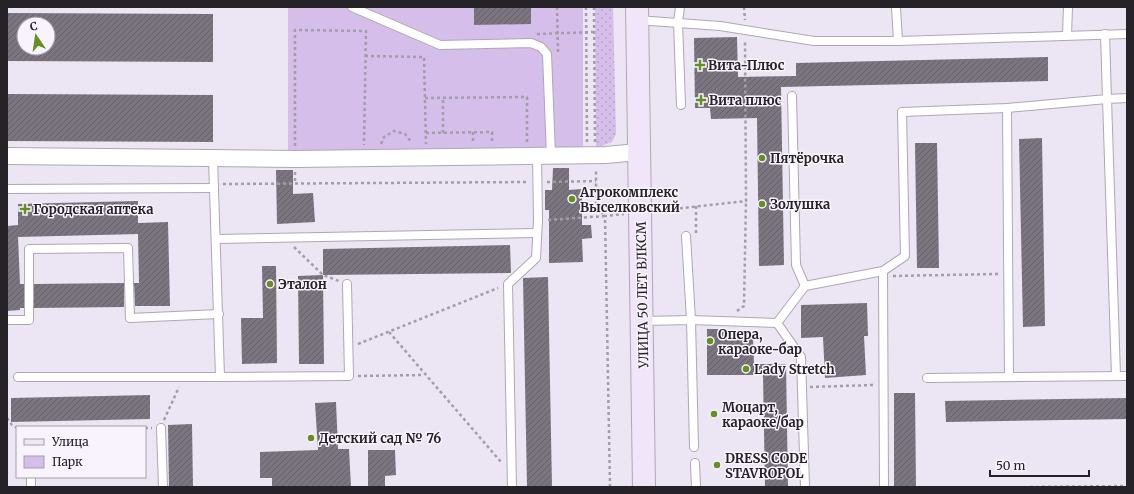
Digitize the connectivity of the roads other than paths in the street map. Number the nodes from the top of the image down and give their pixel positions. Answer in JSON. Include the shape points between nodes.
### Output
{"nodes":[{"id":1,"x":352,"y":7,"type":"edge"},
{"id":2,"x":680,"y":7,"type":"edge"},
{"id":3,"x":896,"y":7,"type":"edge"},
{"id":4,"x":1068,"y":7,"type":"edge"},
{"id":5,"x":637,"y":13,"type":"edge"},
{"id":6,"x":678,"y":22,"type":"junction"},
{"id":7,"x":1105,"y":34,"type":"junction"},
{"id":8,"x":1127,"y":34,"type":"edge"},
{"id":9,"x":1067,"y":36,"type":"junction"},
{"id":10,"x":898,"y":41,"type":"junction"},
{"id":11,"x":792,"y":96,"type":"dead end"},
{"id":12,"x":1127,"y":98,"type":"edge"},
{"id":13,"x":1107,"y":99,"type":"junction"},
{"id":14,"x":681,"y":105,"type":"dead end"},
{"id":15,"x":1007,"y":108,"type":"junction"},
{"id":16,"x":538,"y":152,"type":"junction"},
{"id":17,"x":638,"y":152,"type":"junction"},
{"id":18,"x":7,"y":156,"type":"edge"},
{"id":19,"x":213,"y":158,"type":"junction"},
{"id":20,"x":214,"y":186,"type":"junction"},
{"id":21,"x":7,"y":190,"type":"edge"},
{"id":22,"x":537,"y":233,"type":"junction"},
{"id":23,"x":686,"y":236,"type":"dead end"},
{"id":24,"x":216,"y":240,"type":"junction"},
{"id":25,"x":883,"y":274,"type":"junction"},
{"id":26,"x":347,"y":284,"type":"road end"},
{"id":27,"x":805,"y":286,"type":"junction"},
{"id":28,"x":219,"y":314,"type":"junction"},
{"id":29,"x":7,"y":320,"type":"edge"},
{"id":30,"x":691,"y":320,"type":"junction"},
{"id":31,"x":642,"y":322,"type":"junction"},
{"id":32,"x":777,"y":323,"type":"junction"},
{"id":33,"x":1116,"y":376,"type":"junction"},
{"id":34,"x":1127,"y":376,"type":"edge"},
{"id":35,"x":18,"y":377,"type":"dead end"},
{"id":36,"x":220,"y":377,"type":"junction"},
{"id":37,"x":1009,"y":377,"type":"junction"},
{"id":38,"x":927,"y":378,"type":"dead end"},
{"id":39,"x":161,"y":428,"type":"road end"},
{"id":40,"x":694,"y":447,"type":"dead end"},
{"id":41,"x":695,"y":463,"type":"dead end"},
{"id":42,"x":163,"y":487,"type":"edge"},
{"id":43,"x":512,"y":487,"type":"edge"},
{"id":44,"x":644,"y":487,"type":"edge"},
{"id":45,"x":696,"y":487,"type":"edge"},
{"id":46,"x":805,"y":487,"type":"edge"},
{"id":47,"x":884,"y":487,"type":"edge"}],
"edges":[{"from":1,"to":16,"type":"lane","via":[[440,45],[532,43],[541,47],[547,54]]},
{"from":2,"to":6,"type":"lane"},
{"from":3,"to":10,"type":"lane"},
{"from":4,"to":9,"type":"lane"},
{"from":5,"to":6,"type":"lane"},
{"from":5,"to":17,"type":"street","name":"УЛИЦА 50 ЛЕТ ВЛКСМ"},
{"from":6,"to":10,"type":"lane","via":[[814,41]]},
{"from":6,"to":14,"type":"lane"},
{"from":7,"to":8,"type":"lane"},
{"from":7,"to":9,"type":"lane"},
{"from":7,"to":13,"type":"lane"},
{"from":9,"to":10,"type":"lane"},
{"from":11,"to":27,"type":"lane","via":[[796,265]]},
{"from":12,"to":13,"type":"lane"},
{"from":13,"to":15,"type":"lane"},
{"from":13,"to":33,"type":"lane"},
{"from":15,"to":25,"type":"lane","via":[[902,112],[905,256]]},
{"from":15,"to":37,"type":"lane"},
{"from":16,"to":17,"type":"street","via":[[589,148]]},
{"from":16,"to":19,"type":"street","via":[[295,159]]},
{"from":16,"to":22,"type":"lane"},
{"from":17,"to":31,"type":"street","name":"УЛИЦА 50 ЛЕТ ВЛКСМ"},
{"from":18,"to":19,"type":"street"},
{"from":19,"to":20,"type":"lane"},
{"from":20,"to":21,"type":"lane"},
{"from":20,"to":24,"type":"lane"},
{"from":22,"to":24,"type":"lane"},
{"from":22,"to":43,"type":"lane","via":[[536,258],[508,284]]},
{"from":23,"to":30,"type":"lane"},
{"from":24,"to":28,"type":"lane"},
{"from":25,"to":27,"type":"lane"},
{"from":25,"to":47,"type":"lane"},
{"from":26,"to":36,"type":"lane","via":[[349,376]]},
{"from":27,"to":32,"type":"lane"},
{"from":28,"to":29,"type":"lane","via":[[130,318],[128,248],[29,249],[29,320]]},
{"from":28,"to":36,"type":"lane"},
{"from":30,"to":31,"type":"lane"},
{"from":30,"to":32,"type":"lane"},
{"from":30,"to":40,"type":"lane"},
{"from":31,"to":44,"type":"street","name":"УЛИЦА 50 ЛЕТ ВЛКСМ"},
{"from":32,"to":46,"type":"lane","via":[[801,357]]},
{"from":33,"to":34,"type":"lane"},
{"from":33,"to":37,"type":"lane"},
{"from":35,"to":36,"type":"lane"},
{"from":37,"to":38,"type":"lane"},
{"from":39,"to":42,"type":"lane"},
{"from":41,"to":45,"type":"lane"}]}
